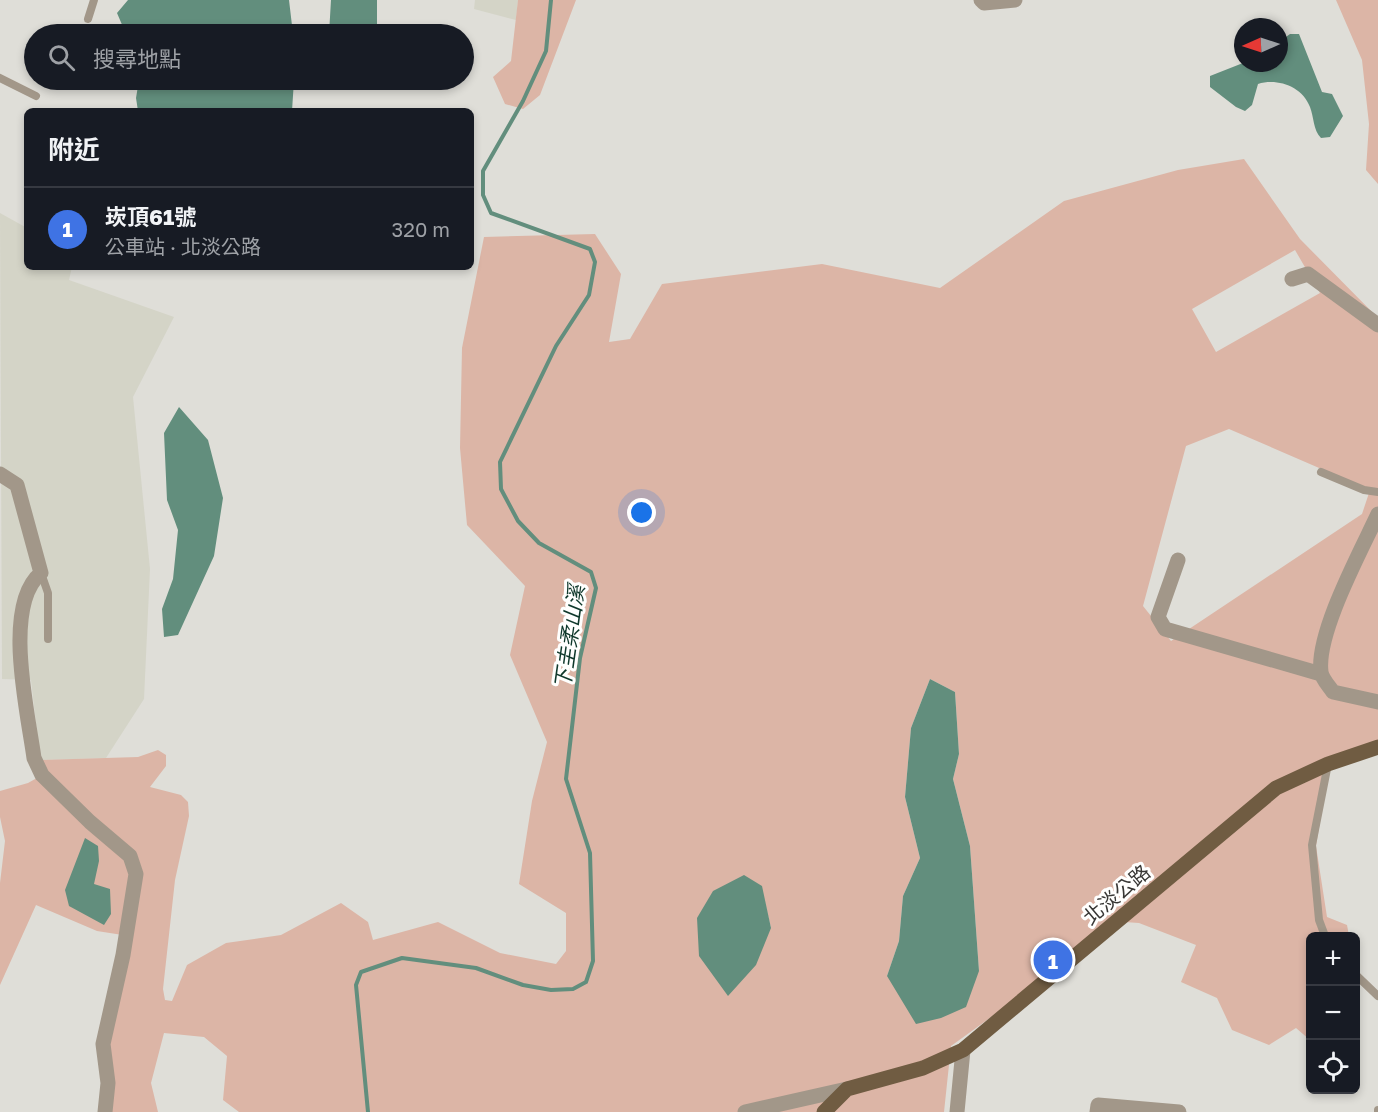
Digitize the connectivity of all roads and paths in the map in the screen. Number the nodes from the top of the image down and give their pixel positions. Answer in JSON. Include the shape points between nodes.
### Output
{"nodes":[{"id":1,"x":94,"y":0,"type":"edge"},
{"id":2,"x":981,"y":0,"type":"edge"},
{"id":3,"x":1015,"y":0,"type":"edge"},
{"id":4,"x":88,"y":19,"type":"dead end"},
{"id":5,"x":0,"y":78,"type":"edge"},
{"id":6,"x":36,"y":96,"type":"dead end"},
{"id":7,"x":1292,"y":279,"type":"dead end"},
{"id":8,"x":1378,"y":325,"type":"edge"},
{"id":9,"x":1321,"y":472,"type":"dead end"},
{"id":10,"x":0,"y":474,"type":"edge"},
{"id":11,"x":1378,"y":492,"type":"edge"},
{"id":12,"x":1378,"y":514,"type":"edge"},
{"id":13,"x":1178,"y":560,"type":"dead end"},
{"id":14,"x":41,"y":573,"type":"junction"},
{"id":15,"x":48,"y":639,"type":"dead end"},
{"id":16,"x":1321,"y":674,"type":"junction"},
{"id":17,"x":1378,"y":702,"type":"edge"},
{"id":18,"x":1378,"y":747,"type":"edge"},
{"id":19,"x":1328,"y":764,"type":"junction"},
{"id":20,"x":1324,"y":932,"type":"edge"},
{"id":21,"x":1360,"y":979,"type":"edge"},
{"id":22,"x":1378,"y":996,"type":"edge"},
{"id":23,"x":963,"y":1050,"type":"junction"},
{"id":24,"x":847,"y":1089,"type":"junction"},
{"id":25,"x":1098,"y":1109,"type":"edge"},
{"id":26,"x":105,"y":1112,"type":"edge"},
{"id":27,"x":745,"y":1112,"type":"edge"},
{"id":28,"x":824,"y":1112,"type":"edge"},
{"id":29,"x":957,"y":1112,"type":"edge"},
{"id":30,"x":1179,"y":1112,"type":"edge"}],
"edges":[{"from":1,"to":4,"type":"lane"},
{"from":2,"to":3,"type":"street"},
{"from":5,"to":6,"type":"lane"},
{"from":7,"to":8,"type":"street","via":[[1308,274]]},
{"from":9,"to":11,"type":"lane"},
{"from":10,"to":14,"type":"street","via":[[18,485]]},
{"from":12,"to":16,"type":"street","via":[[1339,597],[1321,653]]},
{"from":13,"to":16,"type":"street","via":[[1158,617],[1165,629]]},
{"from":14,"to":15,"type":"lane","via":[[48,593]]},
{"from":14,"to":26,"type":"street","via":[[31,581],[20,639],[34,758],[42,775],[130,856],[136,874],[103,1044],[108,1083]]},
{"from":16,"to":17,"type":"street","via":[[1333,692]]},
{"from":18,"to":19,"type":"main road","name":"北淡公路"},
{"from":19,"to":20,"type":"lane","via":[[1312,844]]},
{"from":19,"to":23,"type":"main road","name":"北淡公路","via":[[1276,788]]},
{"from":21,"to":22,"type":"lane"},
{"from":23,"to":24,"type":"main road","name":"北淡公路","via":[[923,1068]]},
{"from":23,"to":29,"type":"street"},
{"from":24,"to":27,"type":"street"},
{"from":24,"to":28,"type":"main road","name":"北淡公路"},
{"from":25,"to":30,"type":"street"}]}
